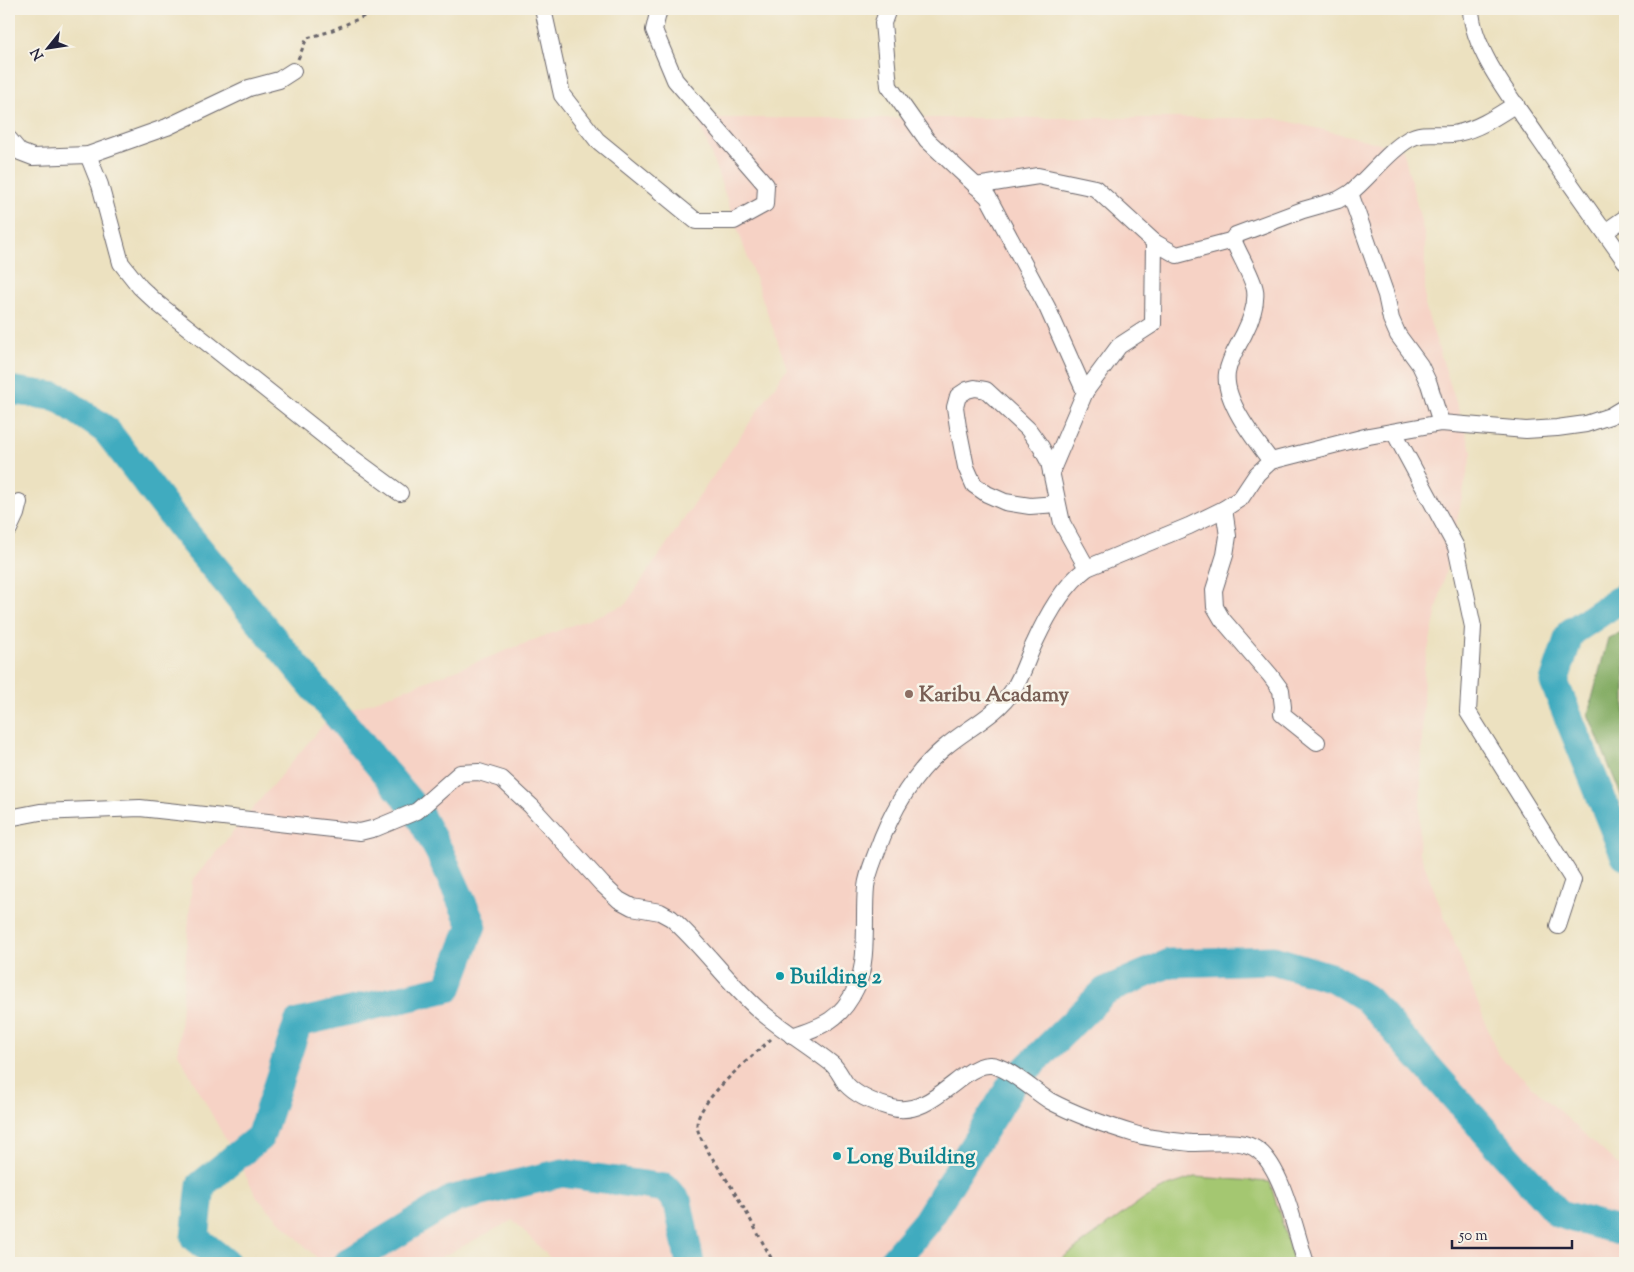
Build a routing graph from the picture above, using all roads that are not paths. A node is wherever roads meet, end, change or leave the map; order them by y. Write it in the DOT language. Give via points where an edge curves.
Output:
graph roads {
  1 [pos="543,9"];
  2 [pos="659,9"];
  3 [pos="888,9"];
  4 [pos="1471,9"];
  5 [pos="293,71"];
  6 [pos="1516,104"];
  7 [pos="9,139"];
  8 [pos="88,155"];
  9 [pos="976,186"];
  10 [pos="1350,193"];
  11 [pos="1625,218"];
  12 [pos="1604,232"];
  13 [pos="1234,240"];
  14 [pos="1154,242"];
  15 [pos="1625,261"];
  16 [pos="1085,392"];
  17 [pos="1625,407"];
  18 [pos="1441,423"];
  19 [pos="1394,432"];
  20 [pos="1271,461"];
  21 [pos="1051,472"];
  22 [pos="400,492"];
  23 [pos="19,502"];
  24 [pos="1057,504"];
  25 [pos="1224,509"];
  26 [pos="9,529"];
  27 [pos="1086,568"];
  28 [pos="1317,742"];
  29 [pos="9,818"];
  30 [pos="1558,926"];
  31 [pos="787,1032"];
  32 [pos="1306,1263"];
  1 -- 2 [label="street" via="562,95 597,140 696,221 734,221 765,204 766,184 675,80 654,30"];
  3 -- 9 [label="street" via="883,23 889,86 927,140"];
  4 -- 6 [label="street" via="1476,34 1491,67"];
  5 -- 8 [label="street" via="279,80 249,88 167,127"];
  6 -- 10 [label="street" via="1466,131 1420,134 1409,139"];
  6 -- 12 [label="street"];
  7 -- 8 [label="street" via="20,152 33,157"];
  8 -- 22 [label="street" via="100,185 121,262 140,287 347,454"];
  9 -- 14 [label="street" via="1038,176 1095,188"];
  9 -- 16 [label="street" via="988,197 1047,307"];
  10 -- 13 [label="street" via="1236,235"];
  10 -- 18 [label="street" via="1391,319 1398,336 1420,364"];
  11 -- 12 [label="street"];
  12 -- 15 [label="street"];
  13 -- 14 [label="street" via="1177,255"];
  13 -- 20 [label="street" via="1254,289 1255,302 1227,373 1227,388 1248,432"];
  14 -- 16 [label="street" via="1153,324 1119,346"];
  16 -- 21 [label="street"];
  17 -- 18 [label="street" via="1594,421 1557,428 1526,430"];
  18 -- 19 [label="street"];
  19 -- 20 [label="street"];
  19 -- 30 [label="street" via="1456,547 1473,627 1468,712 1573,880"];
  20 -- 25 [label="street" via="1240,498"];
  21 -- 24 [label="street"];
  21 -- 24 [label="street" via="1042,447 1028,429 986,390 975,388 958,396 955,407 958,427 966,467 974,484 1005,502 1030,506"];
  23 -- 26 [label="street"];
  24 -- 27 [label="street" via="1062,523"];
  25 -- 27 [label="street"];
  25 -- 28 [label="street" via="1228,536 1214,590 1215,607 1281,690 1282,714"];
  27 -- 31 [label="street" via="1076,576 1053,608 1012,691 984,720 944,748 921,771 890,818 866,886 862,971 845,1007 818,1028"];
  29 -- 31 [label="street" via="40,812 140,808 360,832 418,811 460,773 479,772 502,779 619,900 671,918 758,1010"];
  31 -- 32 [label="street" via="833,1065 851,1088 889,1108 902,1110 923,1105 980,1066 990,1065 1002,1068 1050,1100 1085,1118 1141,1136 1191,1143 1238,1143 1257,1149 1280,1181"];
}
